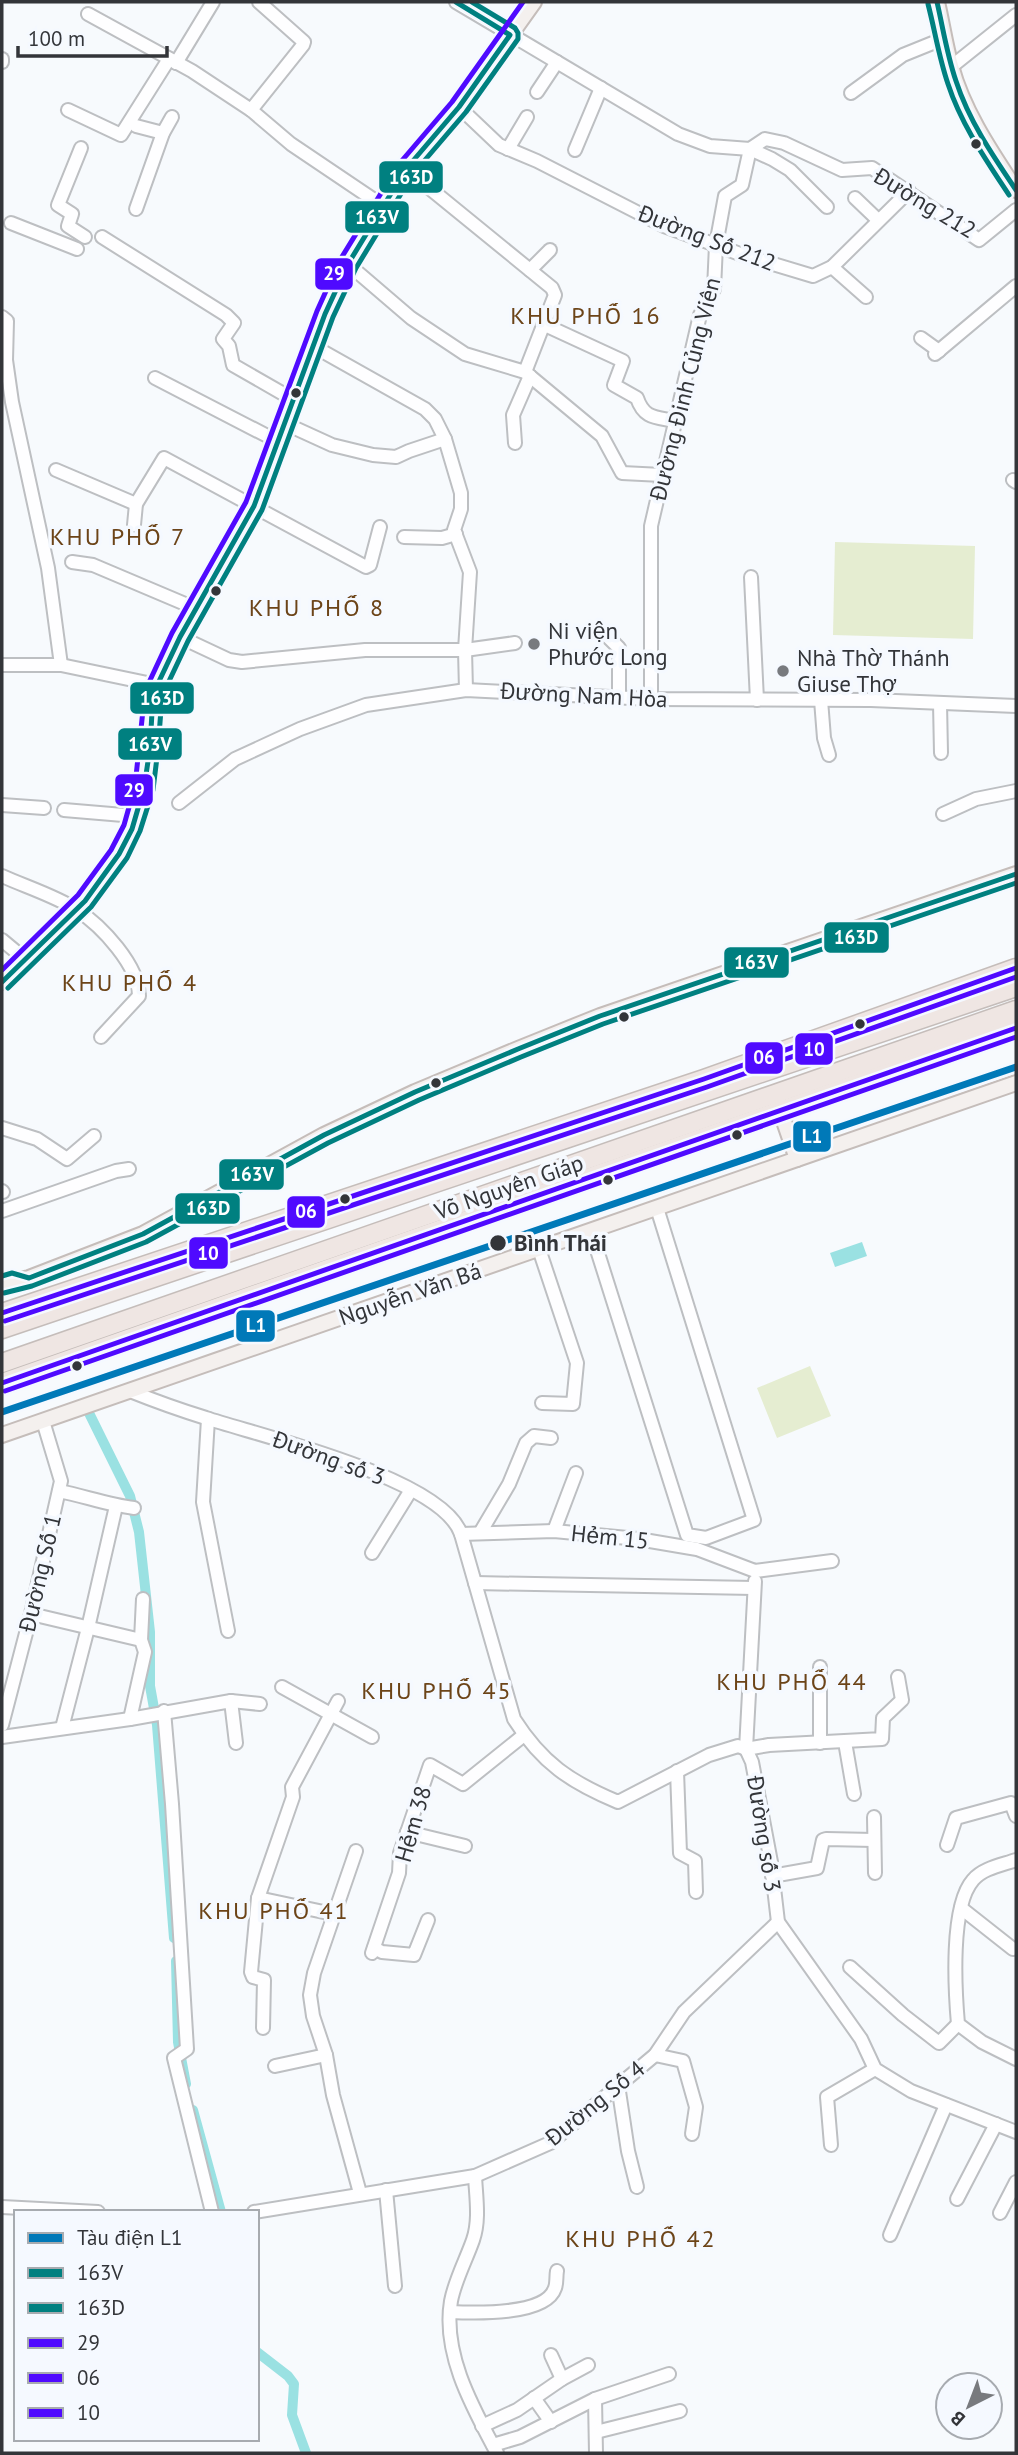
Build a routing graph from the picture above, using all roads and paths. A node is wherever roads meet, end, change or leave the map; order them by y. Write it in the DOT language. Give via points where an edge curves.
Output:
graph roads {
  1 [pos="213,2"];
  2 [pos="259,2"];
  3 [pos="456,2"];
  4 [pos="534,2"];
  5 [pos="937,2"];
  6 [pos="88,13"];
  7 [pos="1016,15"];
  8 [pos="510,35"];
  9 [pos="945,38"];
  10 [pos="173,61"];
  11 [pos="557,62"];
  12 [pos="951,66"];
  13 [pos="601,89"];
  14 [pos="537,92"];
  15 [pos="851,93"];
  16 [pos="458,107"];
  17 [pos="68,110"];
  18 [pos="251,110"];
  19 [pos="172,117"];
  20 [pos="527,117"];
  21 [pos="136,126"];
  22 [pos="163,133"];
  23 [pos="81,148"];
  24 [pos="508,149"];
  25 [pos="750,149"];
  26 [pos="575,150"];
  27 [pos="407,169"];
  28 [pos="1016,190"];
  29 [pos="908,191"];
  30 [pos="855,198"];
  31 [pos="383,206"];
  32 [pos="827,207"];
  33 [pos="136,209"];
  34 [pos="1016,210"];
  35 [pos="877,220"];
  36 [pos="11,223"];
  37 [pos="85,237"];
  38 [pos="102,237"];
  39 [pos="716,245"];
  40 [pos="77,249"];
  41 [pos="550,250"];
  42 [pos="348,264"];
  43 [pos="832,267"];
  44 [pos="530,270"];
  45 [pos="1016,286"];
  46 [pos="866,297"];
  47 [pos="2,317"];
  48 [pos="545,324"];
  49 [pos="921,338"];
  50 [pos="313,346"];
  51 [pos="528,374"];
  52 [pos="155,377"];
  53 [pos="294,400"];
  54 [pos="676,421"];
  55 [pos="286,424"];
  56 [pos="445,439"];
  57 [pos="279,442"];
  58 [pos="515,443"];
  59 [pos="55,470"];
  60 [pos="662,475"];
  61 [pos="136,504"];
  62 [pos="254,506"];
  63 [pos="134,524"];
  64 [pos="380,527"];
  65 [pos="456,534"];
  66 [pos="404,537"];
  67 [pos="72,562"];
  68 [pos="751,577"];
  69 [pos="197,609"];
  70 [pos="605,634"];
  71 [pos="180,637"];
  72 [pos="515,643"];
  73 [pos="465,650"];
  74 [pos="2,665"];
  75 [pos="61,665"];
  76 [pos="157,685"];
  77 [pos="466,690"];
  78 [pos="619,698"];
  79 [pos="651,699"];
  80 [pos="757,700"];
  81 [pos="821,700"];
  82 [pos="940,703"];
  83 [pos="1016,705"];
  84 [pos="941,753"];
  85 [pos="830,755"];
  86 [pos="1016,791"];
  87 [pos="179,803"];
  88 [pos="2,805"];
  89 [pos="44,808"];
  90 [pos="64,810"];
  91 [pos="943,814"];
  92 [pos="135,816"];
  93 [pos="1016,874"];
  94 [pos="2,876"];
  95 [pos="77,909"];
  96 [pos="2,940"];
  97 [pos="26,960"];
  98 [pos="1016,968"];
  99 [pos="2,982"];
  100 [pos="1016,987"];
  101 [pos="1016,1010"];
  102 [pos="1016,1028"];
  103 [pos="101,1037"];
  104 [pos="1016,1083"];
  105 [pos="777,1102"];
  106 [pos="2,1128"];
  107 [pos="93,1136"];
  108 [pos="797,1159"];
  109 [pos="129,1169"];
  110 [pos="657,1208"];
  111 [pos="2,1211"];
  112 [pos="591,1231"];
  113 [pos="540,1249"];
  114 [pos="2,1276"];
  115 [pos="29,1278"];
  116 [pos="2,1285"];
  117 [pos="3,1317"];
  118 [pos="2,1363"];
  119 [pos="2,1383"];
  120 [pos="130,1391"];
  121 [pos="542,1403"];
  122 [pos="208,1419"];
  123 [pos="43,1421"];
  124 [pos="2,1435"];
  125 [pos="551,1438"];
  126 [pos="576,1474"];
  127 [pos="411,1490"];
  128 [pos="59,1491"];
  129 [pos="116,1506"];
  130 [pos="134,1508"];
  131 [pos="554,1531"];
  132 [pos="480,1533"];
  133 [pos="461,1534"];
  134 [pos="372,1553"];
  135 [pos="832,1561"];
  136 [pos="755,1571"];
  137 [pos="475,1583"];
  138 [pos="754,1588"];
  139 [pos="143,1600"];
  140 [pos="32,1614"];
  141 [pos="88,1628"];
  142 [pos="228,1631"];
  143 [pos="141,1640"];
  144 [pos="820,1667"];
  145 [pos="898,1677"];
  146 [pos="282,1687"];
  147 [pos="231,1701"];
  148 [pos="338,1701"];
  149 [pos="260,1704"];
  150 [pos="164,1712"];
  151 [pos="331,1713"];
  152 [pos="130,1719"];
  153 [pos="2,1726"];
  154 [pos="62,1728"];
  155 [pos="524,1735"];
  156 [pos="2,1737"];
  157 [pos="372,1737"];
  158 [pos="845,1742"];
  159 [pos="820,1743"];
  160 [pos="236,1744"];
  161 [pos="746,1749"];
  162 [pos="677,1771"];
  163 [pos="854,1794"];
  164 [pos="874,1816"];
  165 [pos="1016,1816"];
  166 [pos="407,1832"];
  167 [pos="874,1840"];
  168 [pos="947,1845"];
  169 [pos="466,1846"];
  170 [pos="356,1851"];
  171 [pos="1016,1860"];
  172 [pos="874,1873"];
  173 [pos="772,1876"];
  174 [pos="696,1892"];
  175 [pos="258,1898"];
  176 [pos="961,1908"];
  177 [pos="333,1914"];
  178 [pos="428,1920"];
  179 [pos="778,1922"];
  180 [pos="1013,1949"];
  181 [pos="850,1967"];
  182 [pos="958,2024"];
  183 [pos="263,2028"];
  184 [pos="326,2055"];
  185 [pos="655,2055"];
  186 [pos="1016,2059"];
  187 [pos="275,2066"];
  188 [pos="875,2068"];
  189 [pos="618,2085"];
  190 [pos="946,2105"];
  191 [pos="996,2124"];
  192 [pos="1016,2132"];
  193 [pos="692,2134"];
  194 [pos="831,2145"];
  195 [pos="475,2176"];
  196 [pos="1016,2182"];
  197 [pos="637,2187"];
  198 [pos="386,2190"];
  199 [pos="360,2193"];
  200 [pos="957,2199"];
  201 [pos="2,2207"];
  202 [pos="59,2210"];
  203 [pos="212,2210"];
  204 [pos="259,2211"];
  205 [pos="1000,2213"];
  206 [pos="890,2235"];
  207 [pos="557,2271"];
  208 [pos="395,2287"];
  209 [pos="450,2312"];
  210 [pos="551,2355"];
  211 [pos="588,2365"];
  212 [pos="669,2374"];
  213 [pos="562,2379"];
  214 [pos="534,2398"];
  215 [pos="595,2399"];
  216 [pos="680,2411"];
  217 [pos="551,2422"];
  218 [pos="482,2426"];
  219 [pos="596,2431"];
  220 [pos="495,2449"];
  221 [pos="596,2453"];
  1 -- 10 [label="street"];
  2 -- 18 [label="street" via="303,45"];
  3 -- 8 [label="street"];
  4 -- 8 [label="main road"];
  5 -- 9 [label="main road"];
  6 -- 10 [label="street"];
  7 -- 12 [label="street"];
  8 -- 11 [label="street"];
  8 -- 16 [label="main road"];
  9 -- 12 [label="main road"];
  9 -- 15 [label="street" via="903,55"];
  10 -- 17 [label="street" via="121,135"];
  10 -- 18 [label="street"];
  11 -- 13 [label="street"];
  11 -- 14 [label="street"];
  12 -- 28 [label="main road" via="988,148"];
  13 -- 25 [label="street" via="678,134 710,146"];
  13 -- 26 [label="street"];
  16 -- 24 [label="street, Đường Số 212"];
  16 -- 27 [label="main road"];
  18 -- 31 [label="street"];
  19 -- 22 [label="street"];
  20 -- 24 [label="street"];
  21 -- 22 [label="street"];
  22 -- 33 [label="street"];
  23 -- 37 [label="street" via="58,205 72,214 68,226"];
  24 -- 39 [label="street, Đường Số 212" via="664,226"];
  25 -- 29 [label="street, Đường 212" via="765,139 784,143 842,170 872,168"];
  25 -- 32 [label="street" via="790,170"];
  25 -- 39 [label="street, Đường Đinh Củng Viên" via="742,185 725,196"];
  27 -- 31 [label="main road"];
  27 -- 44 [label="street"];
  29 -- 34 [label="street, Đường 212" via="979,240"];
  29 -- 35 [label="street"];
  30 -- 35 [label="street"];
  31 -- 42 [label="main road"];
  35 -- 43 [label="street"];
  36 -- 40 [label="street"];
  38 -- 53 [label="street" via="226,315 234,323 222,339 229,346 233,365"];
  39 -- 43 [label="street, Đường Số 212" via="813,276"];
  39 -- 54 [label="street, Đường Đinh Củng Viên" via="714,289 701,315"];
  41 -- 44 [label="street"];
  42 -- 50 [label="main road"];
  42 -- 51 [label="street" via="411,318 465,354"];
  43 -- 46 [label="street"];
  44 -- 48 [label="street" via="555,295"];
  45 -- 49 [label="street" via="937,352"];
  47 -- 75 [label="street" via="7,321 12,402 48,568"];
  48 -- 51 [label="street"];
  48 -- 54 [label="street" via="623,361 614,386 637,398 646,414"];
  50 -- 53 [label="main road"];
  50 -- 56 [label="street" via="425,409"];
  51 -- 58 [label="street" via="513,415"];
  51 -- 60 [label="street" via="602,436 622,473"];
  52 -- 57 [label="street"];
  53 -- 55 [label="main road"];
  54 -- 60 [label="street, Đường Đinh Củng Viên"];
  55 -- 56 [label="street" via="332,445 373,455 397,457"];
  55 -- 57 [label="main road"];
  56 -- 65 [label="street" via="461,493"];
  57 -- 62 [label="main road"];
  59 -- 61 [label="street"];
  60 -- 79 [label="street, Đường Đinh Củng Viên" via="650,534"];
  61 -- 62 [label="street" via="164,458"];
  61 -- 63 [label="street"];
  62 -- 64 [label="street" via="366,567"];
  62 -- 69 [label="main road"];
  65 -- 66 [label="street"];
  65 -- 73 [label="street" via="470,572"];
  67 -- 69 [label="street" via="93,565"];
  68 -- 80 [label="street"];
  69 -- 71 [label="main road"];
  70 -- 78 [label="street" via="619,648"];
  71 -- 73 [label="street" via="242,662 365,650"];
  71 -- 76 [label="main road"];
  72 -- 73 [label="street"];
  73 -- 77 [label="street"];
  74 -- 75 [label="street"];
  75 -- 76 [label="street"];
  76 -- 92 [label="main road" via="148,763"];
  77 -- 78 [label="street, Đường Nam Hòa"];
  77 -- 87 [label="street, Đường Nam Hòa" via="366,705 300,729 234,759"];
  78 -- 79 [label="street, Đường Nam Hòa"];
  79 -- 80 [label="street, Đường Nam Hòa"];
  80 -- 81 [label="street, Đường Nam Hòa"];
  81 -- 82 [label="street, Đường Nam Hòa"];
  81 -- 85 [label="street"];
  82 -- 83 [label="street, Đường Nam Hòa"];
  82 -- 84 [label="street"];
  86 -- 91 [label="street" via="976,799"];
  88 -- 89 [label="street"];
  90 -- 92 [label="street"];
  92 -- 95 [label="main road" via="122,851"];
  93 -- 115 [label="main road" via="600,1016 518,1049 335,1130 143,1234"];
  94 -- 95 [label="street"];
  95 -- 97 [label="main road"];
  95 -- 103 [label="street" via="116,944 139,985 134,1004"];
  96 -- 97 [label="street"];
  97 -- 99 [label="main road"];
  98 -- 117 [label="highway, Võ Nguyên Giáp"];
  100 -- 117 [label="highway, Võ Nguyên Giáp"];
  101 -- 105 [label="highway, Võ Nguyên Giáp"];
  102 -- 105 [label="highway, Võ Nguyên Giáp"];
  104 -- 108 [label="main road, Nguyễn Văn Bá"];
  105 -- 108 [label="main road"];
  105 -- 118 [label="highway, Võ Nguyên Giáp"];
  105 -- 119 [label="highway, Võ Nguyên Giáp"];
  106 -- 107 [label="street" via="37,1139 67,1159"];
  108 -- 110 [label="main road, Nguyễn Văn Bá"];
  109 -- 111 [label="street"];
  110 -- 112 [label="main road, Nguyễn Văn Bá"];
  110 -- 112 [label="street" via="754,1520 705,1538 687,1535"];
  112 -- 113 [label="main road, Nguyễn Văn Bá"];
  113 -- 120 [label="main road, Nguyễn Văn Bá"];
  113 -- 121 [label="street" via="577,1363 573,1404"];
  114 -- 115 [label="main road" via="12,1273"];
  115 -- 116 [label="main road"];
  120 -- 122 [label="street, Đường số 3"];
  120 -- 123 [label="main road, Nguyễn Văn Bá"];
  122 -- 127 [label="street, Đường số 3" via="292,1443"];
  122 -- 142 [label="street" via="203,1502"];
  123 -- 124 [label="main road, Nguyễn Văn Bá"];
  123 -- 128 [label="street, Đường Số 1" via="61,1481"];
  125 -- 132 [label="street" via="534,1436 526,1443 509,1484"];
  126 -- 131 [label="street"];
  127 -- 133 [label="street, Đường số 3" via="444,1510"];
  127 -- 134 [label="street"];
  128 -- 129 [label="street"];
  128 -- 140 [label="street, Đường Số 1"];
  129 -- 130 [label="street"];
  129 -- 141 [label="street"];
  131 -- 132 [label="street, Hẻm 15"];
  131 -- 136 [label="street, Hẻm 15" via="697,1549"];
  132 -- 133 [label="street, Hẻm 15"];
  133 -- 137 [label="street, Đường số 3"];
  135 -- 136 [label="street"];
  136 -- 138 [label="street"];
  137 -- 138 [label="street"];
  137 -- 155 [label="street, Đường số 3" via="514,1719"];
  138 -- 161 [label="street"];
  139 -- 143 [label="street"];
  140 -- 141 [label="street"];
  140 -- 153 [label="street, Đường Số 1"];
  141 -- 143 [label="street"];
  141 -- 154 [label="street"];
  143 -- 152 [label="street" via="145,1652"];
  144 -- 159 [label="street"];
  145 -- 158 [label="street" via="902,1700 883,1718 882,1740"];
  146 -- 151 [label="street"];
  147 -- 149 [label="street"];
  147 -- 150 [label="street"];
  147 -- 160 [label="street"];
  148 -- 151 [label="street"];
  150 -- 152 [label="street"];
  150 -- 203 [label="street" via="187,2049 174,2058"];
  151 -- 157 [label="street"];
  151 -- 175 [label="street" via="292,1787 293,1797"];
  152 -- 154 [label="street"];
  154 -- 156 [label="street"];
  155 -- 162 [label="street, Đường số 3" via="581,1786 618,1802"];
  155 -- 166 [label="street, Hẻm 38" via="463,1784 430,1765"];
  158 -- 159 [label="street"];
  158 -- 163 [label="street"];
  159 -- 161 [label="street"];
  161 -- 162 [label="street, Đường số 3" via="738,1746 709,1755"];
  161 -- 173 [label="street, Đường số 3"];
  162 -- 174 [label="street" via="680,1853 695,1861"];
  164 -- 167 [label="street"];
  165 -- 168 [label="street" via="1011,1802 956,1818"];
  166 -- 169 [label="street"];
  166 -- 178 [label="street, Hẻm 38" via="399,1873 373,1950 415,1955"];
  167 -- 172 [label="street"];
  167 -- 173 [label="street" via="823,1840 817,1868"];
  170 -- 177 [label="street"];
  171 -- 176 [label="street" via="982,1872 971,1882"];
  173 -- 179 [label="street, Đường số 3"];
  175 -- 177 [label="street"];
  175 -- 183 [label="street" via="251,1972 264,1980"];
  176 -- 180 [label="street"];
  176 -- 182 [label="street" via="956,1959"];
  177 -- 184 [label="street" via="310,1995"];
  179 -- 185 [label="street, Đường Số 4" via="684,2012"];
  179 -- 188 [label="street, Đường số 3" via="861,2039"];
  181 -- 182 [label="street" via="939,2043"];
  182 -- 186 [label="street"];
  184 -- 187 [label="street"];
  184 -- 199 [label="street"];
  185 -- 189 [label="street, Đường Số 4"];
  185 -- 193 [label="street" via="683,2061 696,2107"];
  188 -- 190 [label="street" via="911,2091"];
  188 -- 194 [label="street" via="827,2097"];
  189 -- 195 [label="street, Đường Số 4" via="550,2143"];
  189 -- 197 [label="street"];
  190 -- 191 [label="street"];
  190 -- 206 [label="street"];
  191 -- 192 [label="street"];
  191 -- 200 [label="street"];
  195 -- 198 [label="street, Đường Số 4"];
  195 -- 209 [label="street" via="474,2238"];
  196 -- 205 [label="street"];
  198 -- 199 [label="street, Đường Số 4"];
  198 -- 208 [label="street"];
  199 -- 204 [label="street"];
  201 -- 202 [label="street"];
  207 -- 209 [label="street" via="552,2293 532,2307"];
  209 -- 218 [label="street" via="455,2354"];
  210 -- 213 [label="street"];
  211 -- 213 [label="street"];
  212 -- 215 [label="street"];
  213 -- 214 [label="street"];
  214 -- 217 [label="street"];
  214 -- 218 [label="street"];
  215 -- 217 [label="street"];
  215 -- 219 [label="street"];
  216 -- 219 [label="street"];
  217 -- 220 [label="street"];
  218 -- 220 [label="street"];
  219 -- 221 [label="street"];
}
